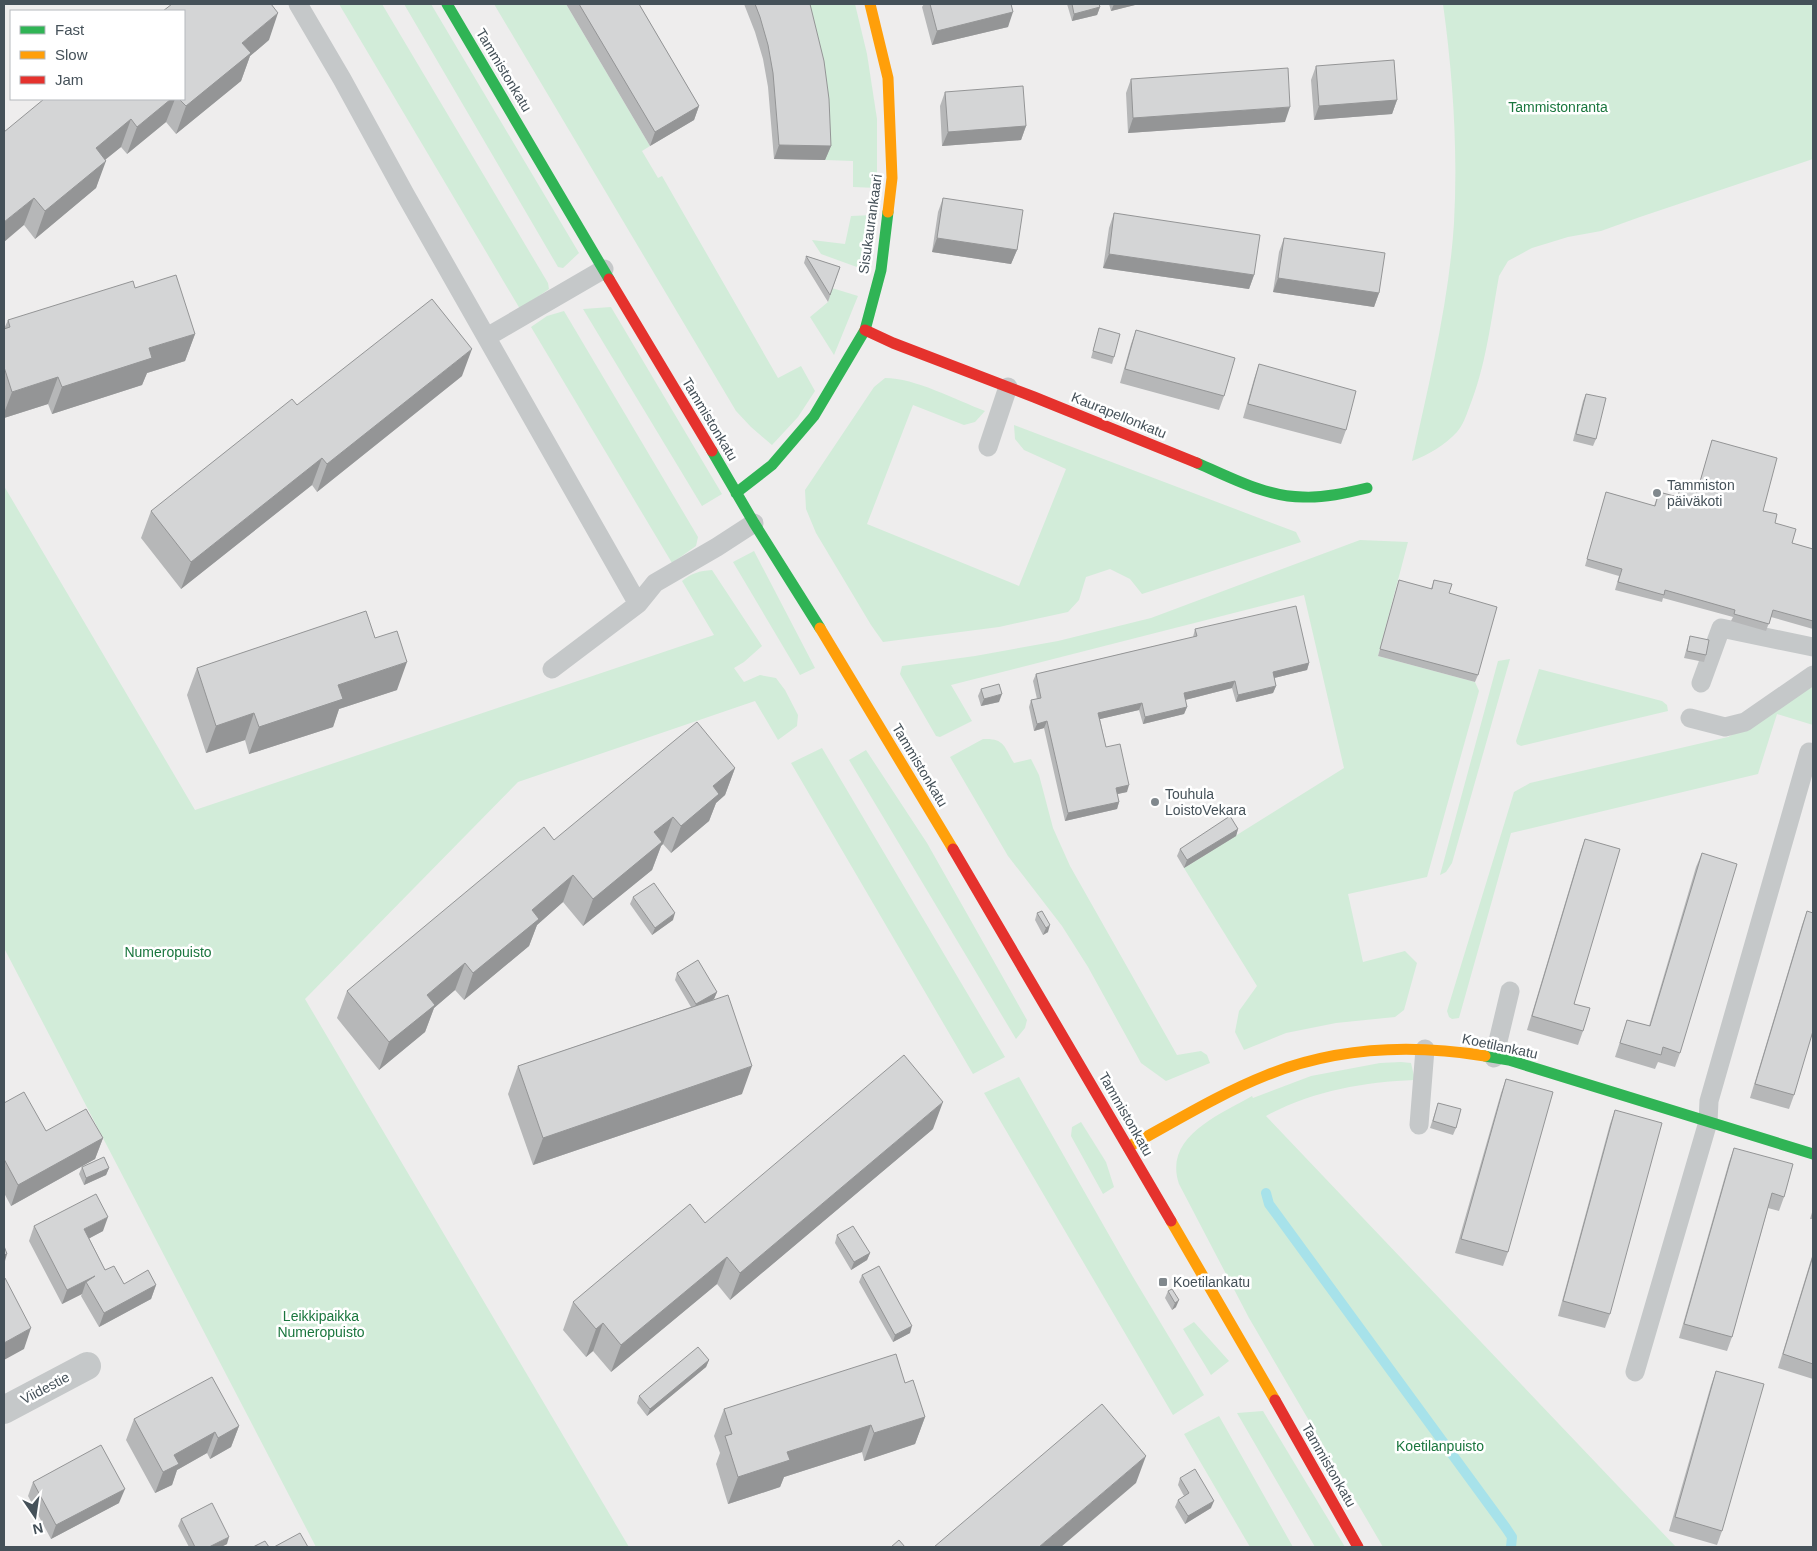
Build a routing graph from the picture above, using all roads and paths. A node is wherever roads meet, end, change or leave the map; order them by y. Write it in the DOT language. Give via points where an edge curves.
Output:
graph roads {
  1 [pos="298,4"];
  2 [pos="448,4"];
  3 [pos="870,4"];
  4 [pos="604,269"];
  5 [pos="865,330"];
  6 [pos="486,337"];
  7 [pos="1008,387"];
  8 [pos="988,448"];
  9 [pos="1367,488"];
  10 [pos="736,493"];
  11 [pos="754,523"];
  12 [pos="638,604"];
  13 [pos="1813,647"];
  14 [pos="552,669"];
  15 [pos="1813,675"];
  16 [pos="1701,684"];
  17 [pos="1690,718"];
  18 [pos="1809,752"];
  19 [pos="1510,991"];
  20 [pos="1425,1049"];
  21 [pos="1494,1058"];
  22 [pos="1708,1122"];
  23 [pos="1419,1125"];
  24 [pos="1128,1147"];
  25 [pos="1813,1154"];
  26 [pos="87,1366"];
  27 [pos="1635,1372"];
  28 [pos="4,1410"];
  29 [pos="1358,1547"];
  1 -- 6 [label="lane"];
  2 -- 4 [label="street, Tammistonkatu"];
  3 -- 5 [label="street, Sisukaurankaari" via="888,78 892,178 881,270"];
  4 -- 6 [label="lane"];
  4 -- 10 [label="street, Tammistonkatu"];
  5 -- 7 [label="street, Kaurapellonkatu"];
  5 -- 10 [label="street, Sisukaurankaari" via="814,416 772,465"];
  6 -- 12 [label="lane"];
  7 -- 8 [label="lane"];
  7 -- 9 [label="street, Kaurapellonkatu" via="1281,495 1311,497"];
  10 -- 11 [label="street, Tammistonkatu"];
  11 -- 12 [label="lane" via="655,583"];
  11 -- 24 [label="street, Tammistonkatu" via="862,698"];
  12 -- 14 [label="lane"];
  13 -- 16 [label="lane" via="1721,628"];
  15 -- 17 [label="lane" via="1745,722 1725,726"];
  18 -- 22 [label="lane" via="1709,1101"];
  19 -- 21 [label="lane"];
  20 -- 21 [label="street, Koetilankatu"];
  20 -- 23 [label="lane"];
  20 -- 24 [label="street, Koetilankatu" via="1372,1051 1319,1059 1269,1074"];
  21 -- 22 [label="street, Koetilankatu"];
  22 -- 25 [label="street, Koetilankatu"];
  22 -- 27 [label="lane"];
  24 -- 29 [label="street, Tammistonkatu"];
  26 -- 28 [label="street, Viidestie"];
}
